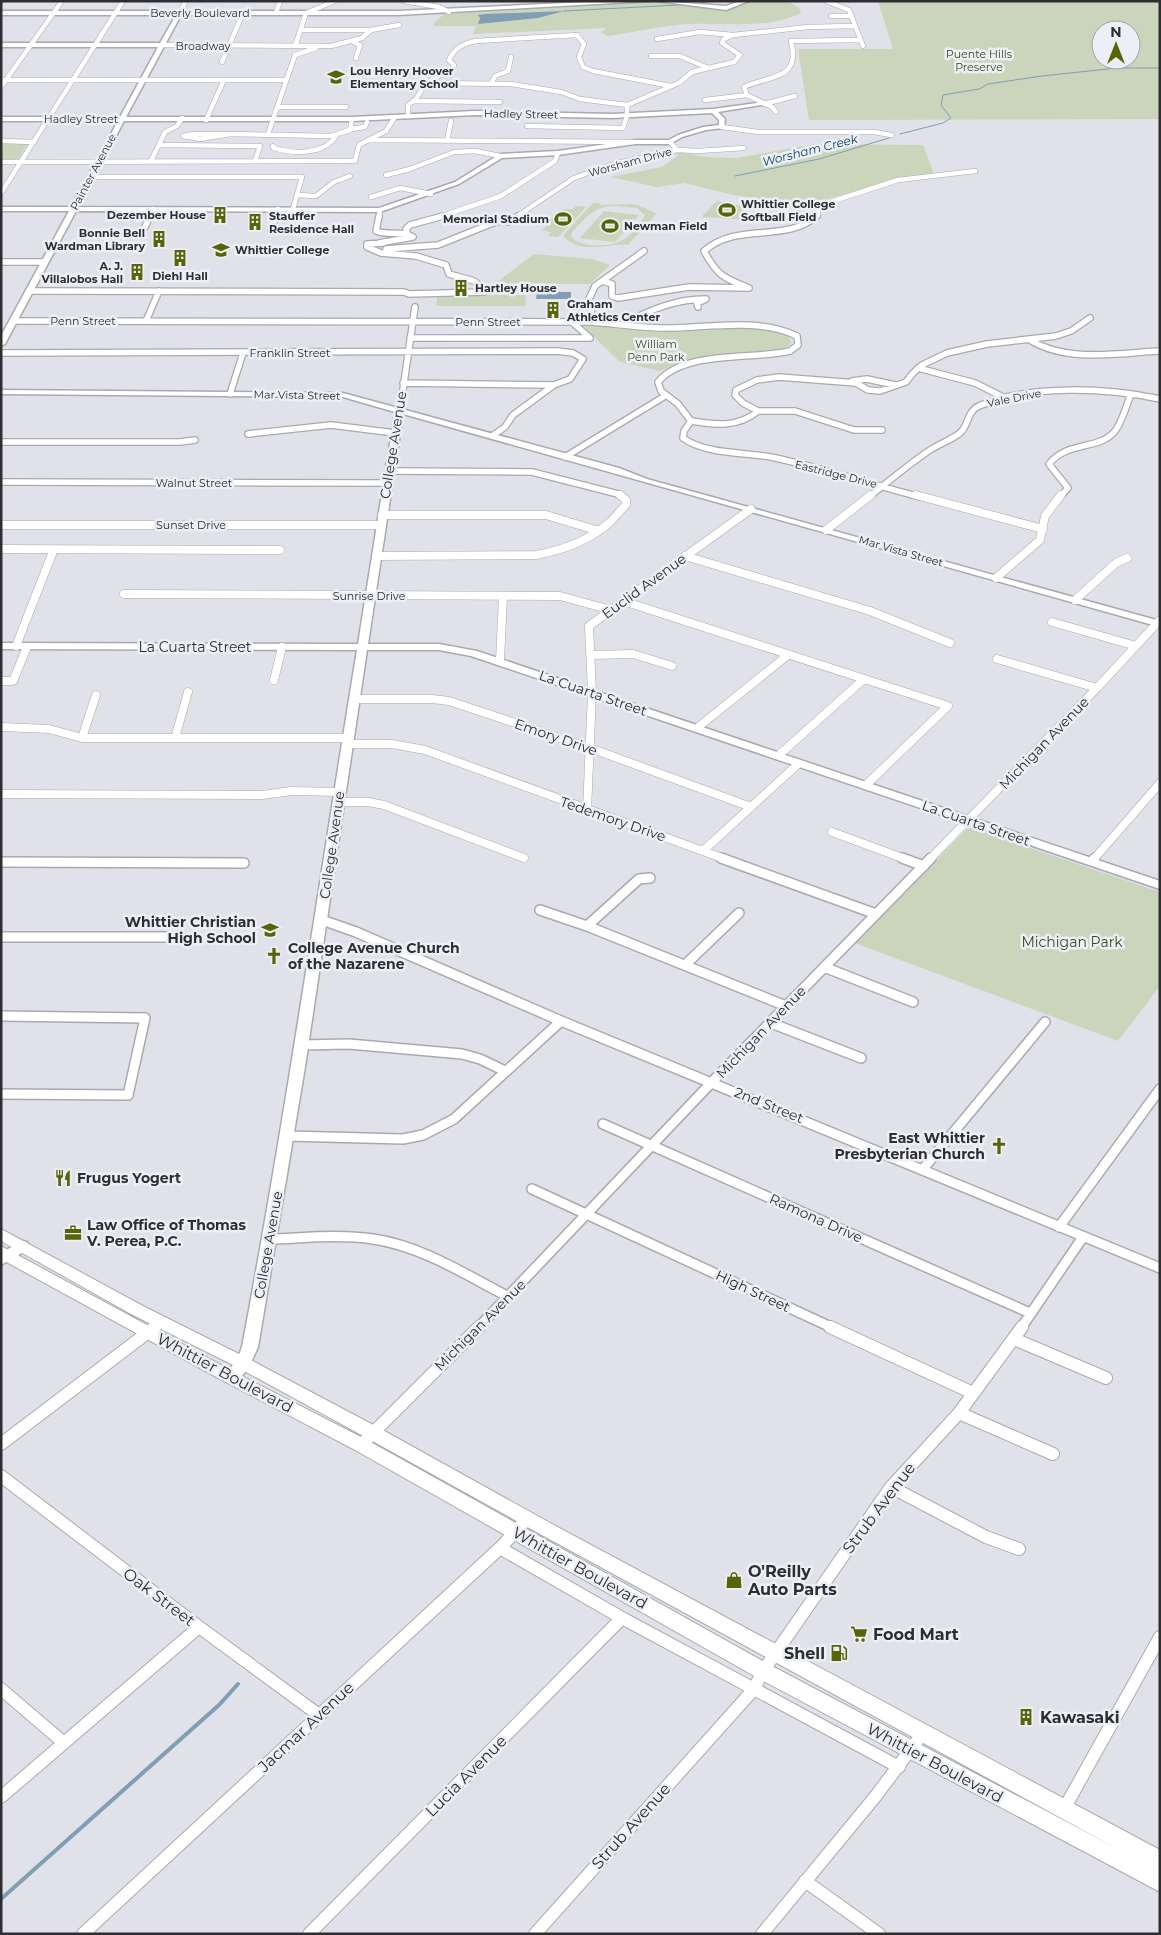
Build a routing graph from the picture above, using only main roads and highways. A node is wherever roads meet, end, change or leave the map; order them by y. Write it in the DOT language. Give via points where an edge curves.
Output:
graph roads {
  1 [pos="1,1234"];
  2 [pos="3,1256"];
  3 [pos="154,1328"];
  4 [pos="367,1439"];
  5 [pos="521,1525"];
  6 [pos="923,1733"];
  7 [pos="1059,1818"];
  8 [pos="1160,1861"];
  9 [pos="1160,1882"];
  1 -- 3 [label="main road, Whittier Boulevard"];
  2 -- 3 [label="main road, Whittier Boulevard"];
  3 -- 4 [label="main road, Whittier Boulevard" via="231,1377"];
  3 -- 4 [label="main road, Whittier Boulevard" via="243,1363"];
  4 -- 5 [label="main road, Whittier Boulevard"];
  5 -- 6 [label="main road, Whittier Boulevard" via="776,1653"];
  5 -- 7 [label="main road, Whittier Boulevard" via="763,1671 911,1751"];
  6 -- 7 [label="main road, Whittier Boulevard"];
  7 -- 8 [label="main road, Whittier Boulevard"];
  7 -- 9 [label="main road, Whittier Boulevard"];
}
